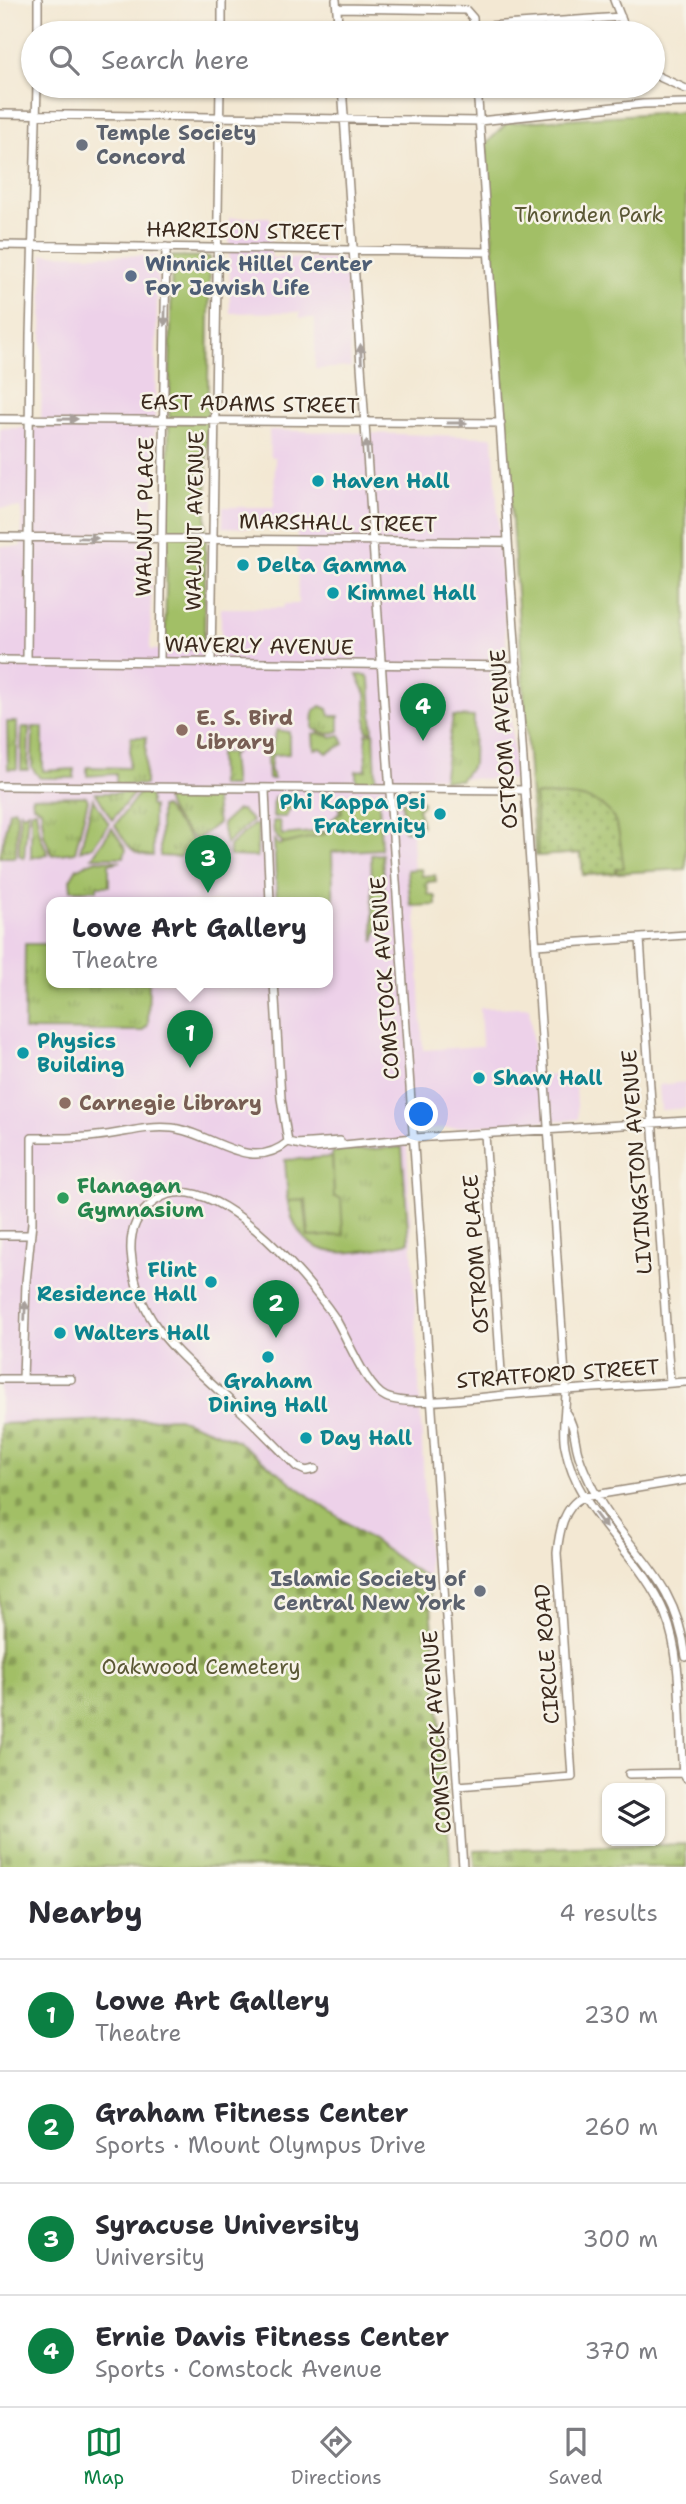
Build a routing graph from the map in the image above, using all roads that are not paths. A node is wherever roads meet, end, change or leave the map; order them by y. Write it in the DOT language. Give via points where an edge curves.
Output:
graph roads {
  1 [pos="38,0"];
  2 [pos="222,0"];
  3 [pos="614,0"];
  4 [pos="336,4"];
  5 [pos="621,17"];
  6 [pos="38,21"];
  7 [pos="222,21"];
  8 [pos="472,21"];
  9 [pos="576,21"];
  10 [pos="622,21"];
  11 [pos="665,79"];
  12 [pos="686,89"];
  13 [pos="37,98"];
  14 [pos="220,98"];
  15 [pos="343,98"];
  16 [pos="478,98"];
  17 [pos="686,103"];
  18 [pos="0,114"];
  19 [pos="36,115"];
  20 [pos="220,116"];
  21 [pos="345,118"];
  22 [pos="479,121"];
  23 [pos="0,245"];
  24 [pos="33,245"];
  25 [pos="166,247"];
  26 [pos="218,247"];
  27 [pos="354,249"];
  28 [pos="489,252"];
  29 [pos="0,419"];
  30 [pos="30,419"];
  31 [pos="164,420"];
  32 [pos="214,420"];
  33 [pos="365,422"];
  34 [pos="500,423"];
  35 [pos="0,537"];
  36 [pos="29,537"];
  37 [pos="163,538"];
  38 [pos="214,539"];
  39 [pos="374,541"];
  40 [pos="508,542"];
  41 [pos="0,660"];
  42 [pos="27,660"];
  43 [pos="160,662"];
  44 [pos="211,662"];
  45 [pos="383,665"];
  46 [pos="517,666"];
  47 [pos="0,786"];
  48 [pos="265,790"];
  49 [pos="391,790"];
  50 [pos="525,790"];
  51 [pos="270,897"];
  52 [pos="686,935"];
  53 [pos="640,939"];
  54 [pos="536,945"];
  55 [pos="274,988"];
  56 [pos="686,1121"];
  57 [pos="653,1123"];
  58 [pos="549,1130"];
  59 [pos="485,1134"];
  60 [pos="414,1138"];
  61 [pos="292,1143"];
  62 [pos="0,1235"];
  63 [pos="30,1235"];
  64 [pos="500,1372"];
  65 [pos="0,1379"];
  66 [pos="23,1379"];
  67 [pos="71,1379"];
  68 [pos="686,1382"];
  69 [pos="670,1383"];
  70 [pos="566,1390"];
  71 [pos="432,1400"];
  72 [pos="566,1413"];
  73 [pos="315,1469"];
  74 [pos="686,1480"];
  75 [pos="595,1492"];
  76 [pos="583,1497"];
  77 [pos="686,1616"];
  78 [pos="679,1623"];
  79 [pos="670,1631"];
  80 [pos="686,1657"];
  81 [pos="629,1774"];
  82 [pos="684,1775"];
  83 [pos="458,1786"];
  84 [pos="463,1867"];
  1 -- 6 [label="street"];
  2 -- 7 [label="street"];
  3 -- 5 [label="street"];
  4 -- 8 [label="street" via="466,10"];
  5 -- 9 [label="street"];
  5 -- 10 [label="street"];
  11 -- 12 [label="street"];
  13 -- 19 [label="street"];
  14 -- 20 [label="street, WALNUT AVENUE"];
  15 -- 21 [label="street, COMSTOCK AVENUE"];
  16 -- 22 [label="street, OSTROM AVENUE"];
  17 -- 22 [label="street"];
  18 -- 19 [label="street"];
  19 -- 20 [label="street"];
  19 -- 24 [label="street"];
  20 -- 21 [label="street"];
  20 -- 26 [label="street, WALNUT AVENUE"];
  21 -- 22 [label="street"];
  21 -- 27 [label="street, COMSTOCK AVENUE"];
  22 -- 28 [label="street, OSTROM AVENUE"];
  23 -- 24 [label="street, HARRISON STREET"];
  24 -- 25 [label="street, HARRISON STREET"];
  24 -- 30 [label="street"];
  25 -- 26 [label="street, HARRISON STREET"];
  25 -- 31 [label="street, WALNUT PLACE, one-way"];
  26 -- 27 [label="street, HARRISON STREET"];
  26 -- 32 [label="street, WALNUT AVENUE"];
  27 -- 28 [label="street, HARRISON STREET"];
  33 -- 27 [label="street, COMSTOCK AVENUE, one-way"];
  28 -- 34 [label="street, OSTROM AVENUE"];
  29 -- 30 [label="street, EAST ADAMS STREET"];
  30 -- 31 [label="street, EAST ADAMS STREET, one-way"];
  30 -- 36 [label="street"];
  31 -- 32 [label="street, EAST ADAMS STREET"];
  31 -- 37 [label="street, WALNUT PLACE"];
  32 -- 33 [label="street, EAST ADAMS STREET"];
  32 -- 38 [label="street, WALNUT AVENUE"];
  33 -- 34 [label="street, EAST ADAMS STREET, one-way"];
  39 -- 33 [label="street, COMSTOCK AVENUE, one-way"];
  34 -- 40 [label="street, OSTROM AVENUE"];
  35 -- 36 [label="street, MARSHALL STREET"];
  36 -- 37 [label="street, MARSHALL STREET, one-way"];
  36 -- 42 [label="street"];
  37 -- 38 [label="street, MARSHALL STREET"];
  37 -- 43 [label="street, WALNUT PLACE"];
  38 -- 39 [label="street, MARSHALL STREET"];
  38 -- 44 [label="street, WALNUT AVENUE"];
  39 -- 40 [label="street, MARSHALL STREET"];
  39 -- 45 [label="street, COMSTOCK AVENUE"];
  40 -- 46 [label="street, OSTROM AVENUE"];
  41 -- 42 [label="street, WAVERLY AVENUE"];
  42 -- 43 [label="street, WAVERLY AVENUE"];
  43 -- 44 [label="street, WAVERLY AVENUE"];
  44 -- 45 [label="street, WAVERLY AVENUE"];
  45 -- 46 [label="street, WAVERLY AVENUE"];
  45 -- 49 [label="street, COMSTOCK AVENUE"];
  46 -- 50 [label="street, OSTROM AVENUE"];
  47 -- 48 [label="street"];
  48 -- 49 [label="street"];
  48 -- 51 [label="street"];
  49 -- 50 [label="street"];
  49 -- 60 [label="street, COMSTOCK AVENUE"];
  50 -- 54 [label="street, OSTROM AVENUE"];
  52 -- 53 [label="street"];
  53 -- 54 [label="street"];
  53 -- 57 [label="street, LIVINGSTON AVENUE"];
  54 -- 58 [label="street, OSTROM AVENUE"];
  55 -- 61 [label="street" via="281,1098"];
  56 -- 57 [label="street"];
  57 -- 58 [label="street"];
  57 -- 69 [label="street, LIVINGSTON AVENUE"];
  58 -- 59 [label="street"];
  58 -- 70 [label="street, OSTROM AVENUE"];
  59 -- 60 [label="street"];
  59 -- 64 [label="street, OSTROM PLACE"];
  60 -- 61 [label="street"];
  60 -- 71 [label="street, COMSTOCK AVENUE"];
  61 -- 63 [label="street" via="257,1156 172,1128 32,1138"];
  62 -- 63 [label="street"];
  66 -- 63 [label="street, one-way"];
  65 -- 66 [label="street"];
  66 -- 67 [label="street"];
  68 -- 69 [label="street, STRATFORD STREET"];
  69 -- 70 [label="street, STRATFORD STREET"];
  70 -- 71 [label="street, STRATFORD STREET"];
  70 -- 72 [label="street, OSTROM AVENUE"];
  71 -- 73 [label="street, STRATFORD STREET" via="390,1399 374,1389 318,1294 237,1215 198,1194 181,1192 158,1198 139,1216 131,1241 135,1281 152,1323 180,1356 297,1466"];
  71 -- 83 [label="street, COMSTOCK AVENUE"];
  72 -- 75 [label="street"];
  72 -- 76 [label="street, OSTROM AVENUE" via="562,1423 565,1450"];
  74 -- 75 [label="street"];
  75 -- 76 [label="street"];
  75 -- 78 [label="street" via="658,1576"];
  76 -- 79 [label="street, OSTROM AVENUE, one-way" via="644,1573"];
  76 -- 83 [label="street, CIRCLE ROAD" via="572,1504 557,1553 572,1777"];
  77 -- 78 [label="street"];
  78 -- 79 [label="street"];
  78 -- 80 [label="street"];
  79 -- 82 [label="street, OSTROM AVENUE"];
  81 -- 82 [label="street"];
  83 -- 84 [label="street, COMSTOCK AVENUE"];
}
